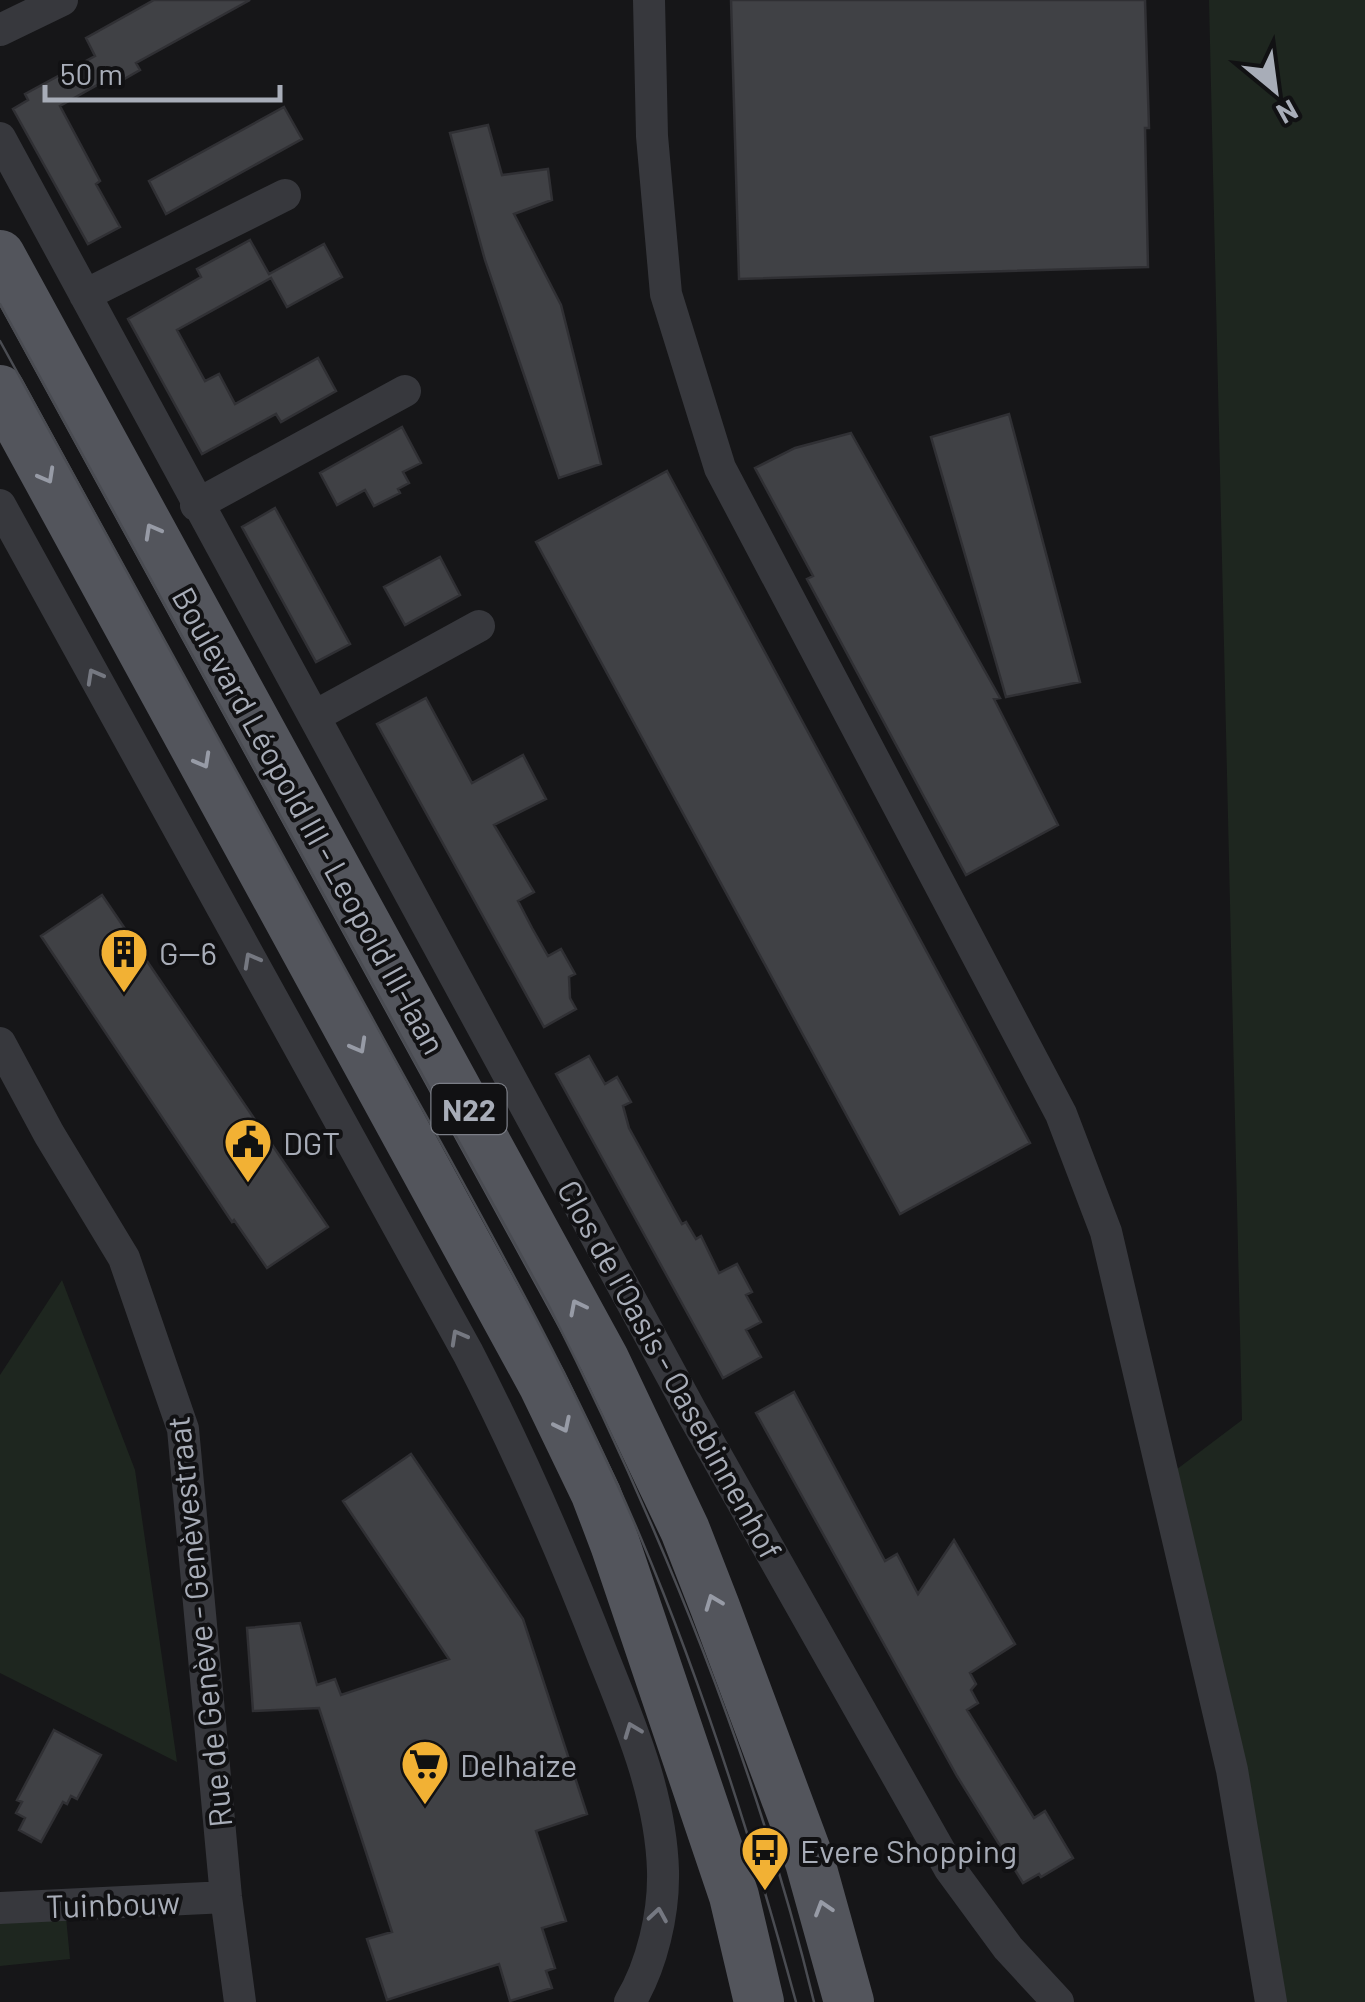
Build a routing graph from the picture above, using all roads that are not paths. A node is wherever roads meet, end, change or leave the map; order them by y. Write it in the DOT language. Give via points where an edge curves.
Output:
graph roads {
  1 [pos="62,0"];
  2 [pos="649,0"];
  3 [pos="0,30"];
  4 [pos="0,138"];
  5 [pos="285,196"];
  6 [pos="0,255"];
  7 [pos="85,295"];
  8 [pos="0,390"];
  9 [pos="405,391"];
  10 [pos="196,504"];
  11 [pos="0,506"];
  12 [pos="479,626"];
  13 [pos="315,716"];
  14 [pos="0,1043"];
  15 [pos="226,1897"];
  16 [pos="0,1908"];
  17 [pos="240,2002"];
  18 [pos="630,2002"];
  19 [pos="760,2002"];
  20 [pos="849,2002"];
  21 [pos="1058,2002"];
  22 [pos="1271,2002"];
  1 -- 3 [label="street"];
  2 -- 22 [label="street" via="666,294 720,468 1061,1114 1106,1232 1232,1770"];
  4 -- 7 [label="street, Clos de l'Oasis - Oasebinnenhof"];
  5 -- 7 [label="street"];
  20 -- 6 [label="main road, Boulevard Léopold III - Leopold III-laan / N22, one-way" via="810,1862 715,1606 604,1358"];
  7 -- 10 [label="street, Clos de l'Oasis - Oasebinnenhof"];
  8 -- 19 [label="main road, Boulevard Léopold III - Leopold III-laan / N22, one-way" via="589,1479 734,1896"];
  9 -- 10 [label="street"];
  10 -- 13 [label="street, Clos de l'Oasis - Oasebinnenhof"];
  18 -- 11 [label="street, one-way" via="650,1956 663,1871 642,1756 583,1605 468,1354"];
  12 -- 13 [label="street"];
  13 -- 21 [label="street, Clos de l'Oasis - Oasebinnenhof" via="682,1394 950,1868 1008,1948"];
  14 -- 15 [label="street, Rue de Genève - Genèvestraat" via="124,1258 183,1429"];
  15 -- 16 [label="street, Tuinbouw"];
  15 -- 17 [label="street, Rue de Genève - Genèvestraat"];
}
